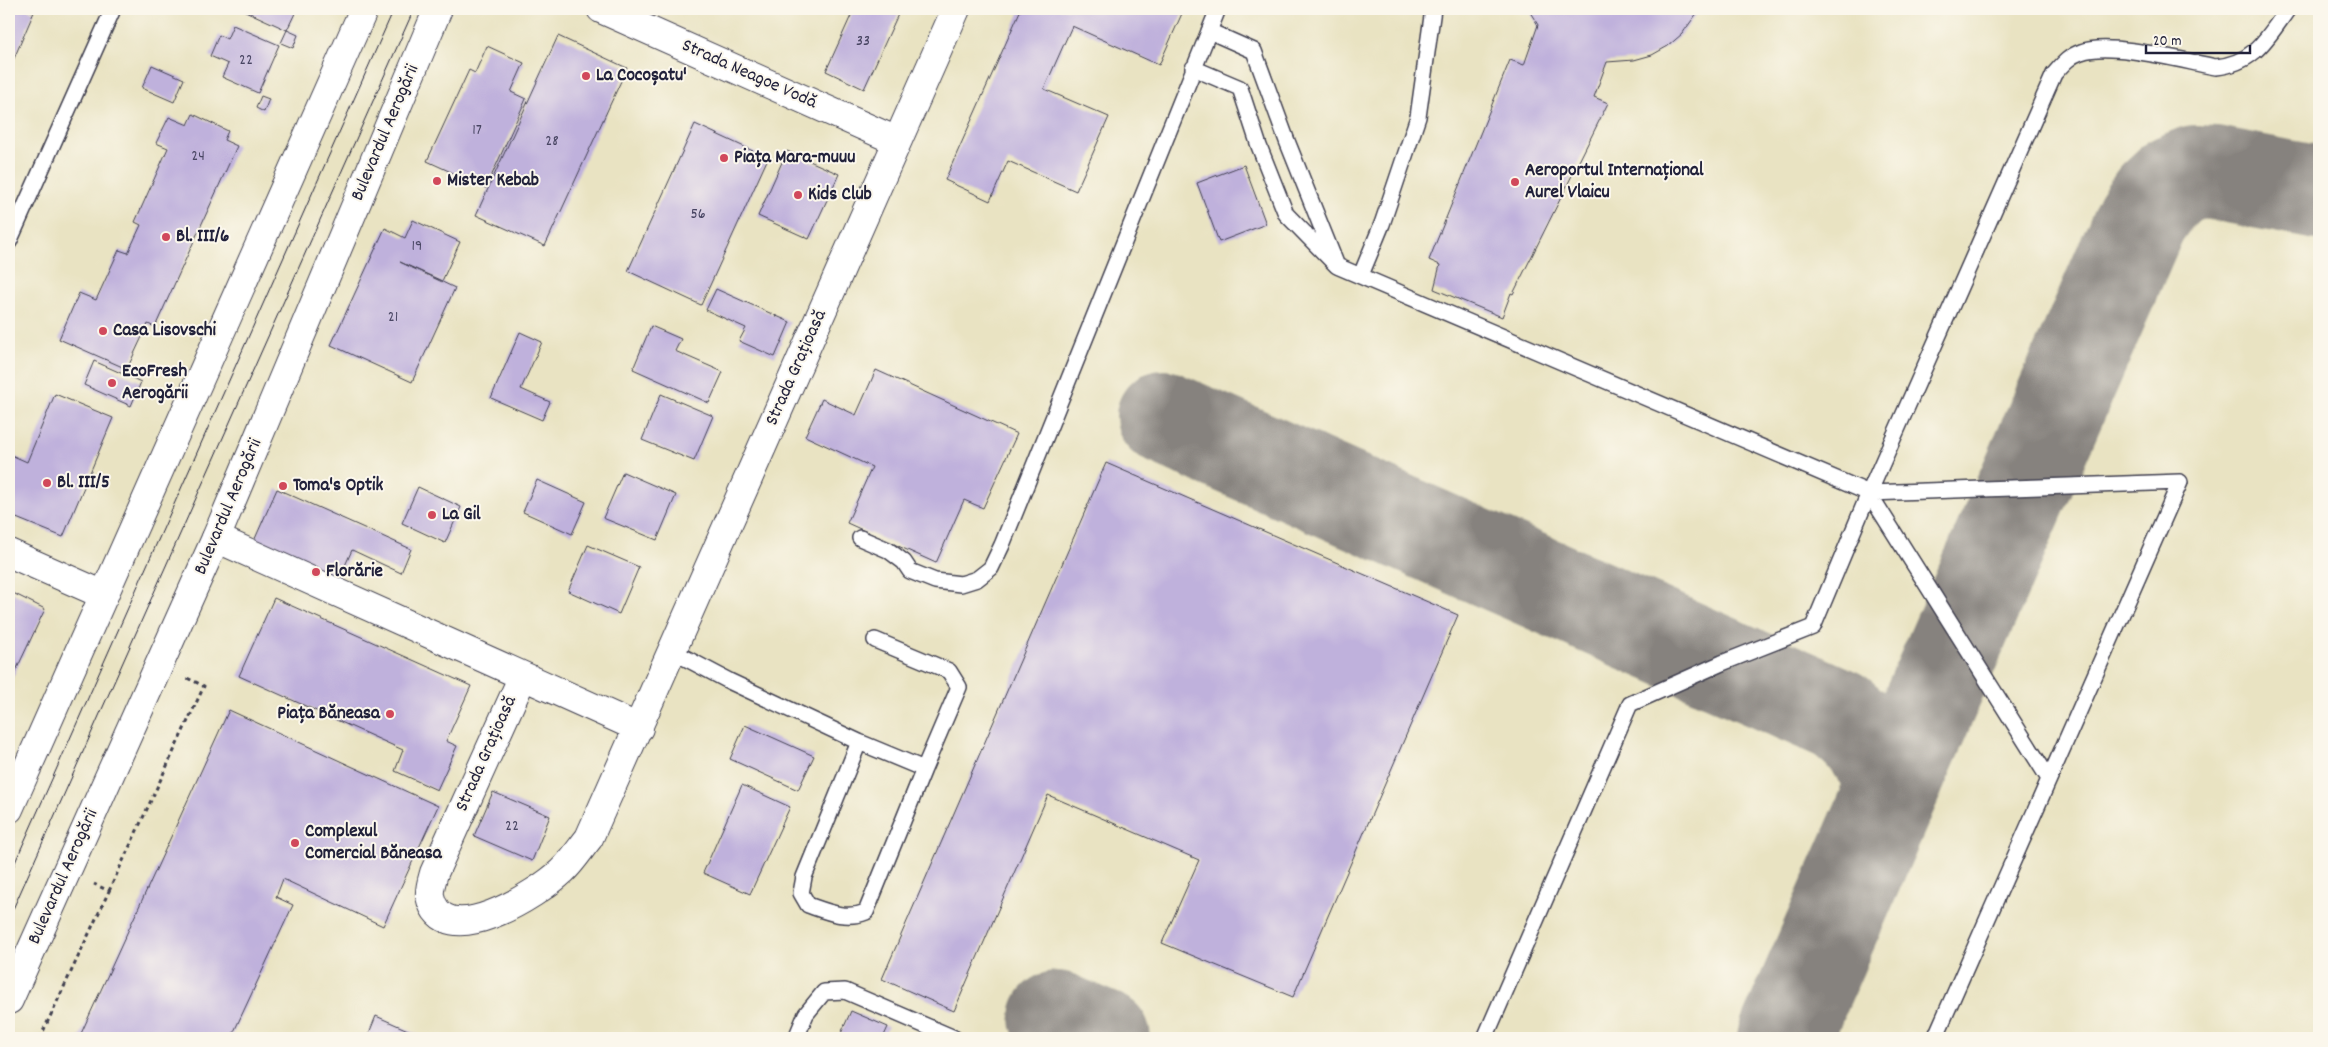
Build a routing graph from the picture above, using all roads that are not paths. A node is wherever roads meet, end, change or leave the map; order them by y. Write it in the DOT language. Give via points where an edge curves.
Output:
graph roads {
  1 [pos="113,9"];
  2 [pos="364,9"];
  3 [pos="438,9"];
  4 [pos="601,9"];
  5 [pos="956,9"];
  6 [pos="1218,9"];
  7 [pos="1433,9"];
  8 [pos="2288,9"];
  9 [pos="1209,31"];
  10 [pos="1193,68"];
  11 [pos="897,141"];
  12 [pos="9,242"];
  13 [pos="1337,266"];
  14 [pos="1360,275"];
  15 [pos="1869,493"];
  16 [pos="216,538"];
  17 [pos="860,538"];
  18 [pos="9,553"];
  19 [pos="104,595"];
  20 [pos="875,640"];
  21 [pos="672,651"];
  22 [pos="523,676"];
  23 [pos="639,728"];
  24 [pos="859,742"];
  25 [pos="924,769"];
  26 [pos="2049,779"];
  27 [pos="9,810"];
  28 [pos="9,1000"];
  29 [pos="796,1038"];
  30 [pos="954,1038"];
  31 [pos="1485,1038"];
  32 [pos="1935,1038"];
  1 -- 12 [label="lane"];
  2 -- 19 [label="street"];
  3 -- 16 [label="street, Bulevardul Aerogării"];
  4 -- 11 [label="street, Strada Neagoe Vodă"];
  5 -- 11 [label="street, Strada Grațioasă"];
  6 -- 9 [label="lane"];
  7 -- 14 [label="lane" via="1418,117 1382,224"];
  8 -- 15 [label="lane" via="2258,49 2231,65 2216,67 2101,49 2082,51 2068,58 2054,74"];
  9 -- 10 [label="lane"];
  9 -- 13 [label="lane" via="1254,51"];
  10 -- 13 [label="lane" via="1240,88 1286,214"];
  10 -- 17 [label="lane" via="991,568 977,579 961,584 935,581 910,571 888,550"];
  11 -- 21 [label="street, Strada Grațioasă"];
  13 -- 14 [label="lane"];
  14 -- 15 [label="lane"];
  15 -- 26 [label="lane"];
  15 -- 26 [label="lane" via="2180,482"];
  15 -- 31 [label="lane" via="1814,627 1630,704"];
  16 -- 22 [label="street, Strada Grațioasă"];
  16 -- 28 [label="street, Bulevardul Aerogării"];
  18 -- 19 [label="street"];
  19 -- 27 [label="street"];
  20 -- 25 [label="lane" via="948,672 959,687"];
  21 -- 23 [label="street, Strada Grațioasă"];
  21 -- 24 [label="lane"];
  22 -- 23 [label="street, Strada Grațioasă"];
  22 -- 23 [label="street, Strada Grațioasă" via="434,873 429,894 435,910 449,920 464,921 497,914 528,897 562,871 589,838"];
  24 -- 25 [label="lane"];
  24 -- 25 [label="lane" via="804,877 801,893 808,905 838,915 855,917 866,912"];
  26 -- 32 [label="lane"];
  29 -- 30 [label="lane" via="806,1014 824,992 844,991"];
}
